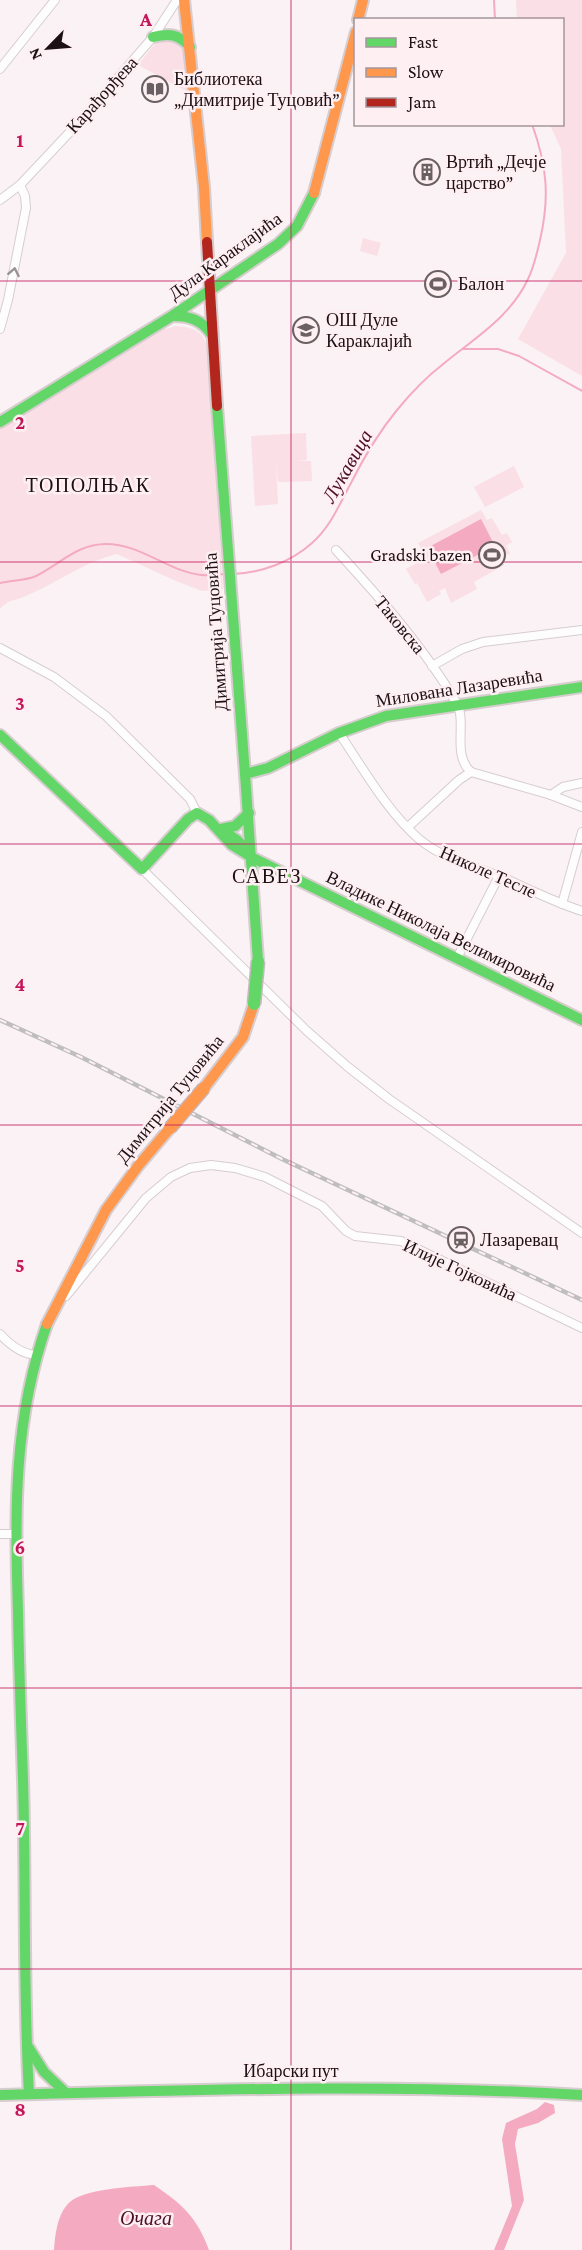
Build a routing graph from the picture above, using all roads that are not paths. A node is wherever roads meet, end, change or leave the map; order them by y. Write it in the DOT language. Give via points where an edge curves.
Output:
graph roads {
  1 [pos="55,0"];
  2 [pos="177,0"];
  3 [pos="184,0"];
  4 [pos="363,0"];
  5 [pos="358,18"];
  6 [pos="153,37"];
  7 [pos="354,40"];
  8 [pos="190,47"];
  9 [pos="0,69"];
  10 [pos="20,185"];
  11 [pos="0,200"];
  12 [pos="208,290"];
  13 [pos="3,310"];
  14 [pos="172,316"];
  15 [pos="0,329"];
  16 [pos="213,336"];
  17 [pos="0,422"];
  18 [pos="336,550"];
  19 [pos="582,630"];
  20 [pos="0,648"];
  21 [pos="432,666"];
  22 [pos="582,687"];
  23 [pos="458,705"];
  24 [pos="339,733"];
  25 [pos="0,735"];
  26 [pos="471,772"];
  27 [pos="245,774"];
  28 [pos="582,783"];
  29 [pos="563,787"];
  30 [pos="551,795"];
  31 [pos="564,801"];
  32 [pos="582,807"];
  33 [pos="197,813"];
  34 [pos="249,813"];
  35 [pos="408,827"];
  36 [pos="218,828"];
  37 [pos="582,832"];
  38 [pos="252,857"];
  39 [pos="142,869"];
  40 [pos="499,876"];
  41 [pos="562,904"];
  42 [pos="582,911"];
  43 [pos="458,958"];
  44 [pos="582,1020"];
  45 [pos="582,1233"];
  46 [pos="54,1308"];
  47 [pos="582,1328"];
  48 [pos="0,1334"];
  49 [pos="36,1355"];
  50 [pos="0,1534"];
  51 [pos="15,1534"];
  52 [pos="26,2043"];
  53 [pos="66,2092"];
  54 [pos="29,2094"];
  55 [pos="0,2095"];
  56 [pos="582,2095"];
  1 -- 9 [label="street"];
  2 -- 6 [label="street, Карађорђева"];
  3 -- 8 [label="main road, Димитрија Туцовића"];
  4 -- 5 [label="main road"];
  6 -- 8 [label="main road" via="172,34"];
  6 -- 10 [label="street, Карађорђева"];
  7 -- 12 [label="main road, Дула Караклајића" via="313,195 302,220 278,244"];
  8 -- 12 [label="main road, Димитрија Туцовића" via="204,187"];
  10 -- 11 [label="street, Карађорђева"];
  13 -- 10 [label="street, one-way" via="26,208"];
  12 -- 14 [label="main road, Дула Караклајића"];
  12 -- 16 [label="main road, Димитрија Туцовића"];
  13 -- 15 [label="street"];
  14 -- 16 [label="main road" via="196,318"];
  14 -- 17 [label="main road, Дула Караклајића"];
  16 -- 27 [label="main road, Димитрија Туцовића"];
  18 -- 21 [label="street, Таковска" via="412,636"];
  19 -- 21 [label="street" via="483,642"];
  20 -- 33 [label="street" via="54,677 106,716 190,799"];
  21 -- 23 [label="street, Таковска"];
  22 -- 23 [label="main road, Милована Лазаревића"];
  23 -- 24 [label="main road, Милована Лазаревића" via="386,716"];
  23 -- 26 [label="street" via="462,759"];
  24 -- 27 [label="main road, Милована Лазаревића" via="268,768"];
  24 -- 35 [label="street, Николе Тесле"];
  25 -- 39 [label="main road"];
  26 -- 30 [label="street"];
  26 -- 35 [label="street"];
  27 -- 34 [label="main road, Димитрија Туцовића"];
  28 -- 29 [label="street"];
  29 -- 30 [label="street"];
  29 -- 31 [label="street"];
  30 -- 31 [label="street"];
  31 -- 32 [label="street"];
  33 -- 36 [label="main road, Владике Николаја Велимировића"];
  33 -- 39 [label="main road"];
  34 -- 36 [label="main road" via="235,826"];
  34 -- 38 [label="main road, Димитрија Туцовића"];
  35 -- 40 [label="street, Николе Тесле" via="446,856"];
  36 -- 38 [label="main road, Владике Николаја Велимировића" via="237,840"];
  37 -- 41 [label="street"];
  38 -- 43 [label="main road, Владике Николаја Велимировића"];
  38 -- 46 [label="main road, Димитрија Туцовића, bridge" via="258,961 254,1004 243,1038 106,1210"];
  39 -- 45 [label="street" via="348,1067"];
  40 -- 41 [label="street, Николе Тесле"];
  40 -- 43 [label="street"];
  41 -- 42 [label="street, Николе Тесле"];
  43 -- 44 [label="main road, Владике Николаја Велимировића"];
  46 -- 47 [label="street, Илије Гојковића" via="146,1198 171,1177 190,1168 211,1165 265,1177 322,1206 355,1236 402,1241"];
  46 -- 49 [label="main road, Димитрија Туцовића"];
  48 -- 49 [label="street" via="17,1350"];
  49 -- 51 [label="main road, Димитрија Туцовића" via="18,1454"];
  50 -- 51 [label="street"];
  51 -- 52 [label="main road, Димитрија Туцовића"];
  52 -- 53 [label="main road" via="44,2072"];
  52 -- 54 [label="main road, Димитрија Туцовића"];
  53 -- 54 [label="main road, Ибарски пут"];
  53 -- 56 [label="main road, Ибарски пут" via="450,2090"];
  54 -- 55 [label="main road, Ибарски пут"];
}
